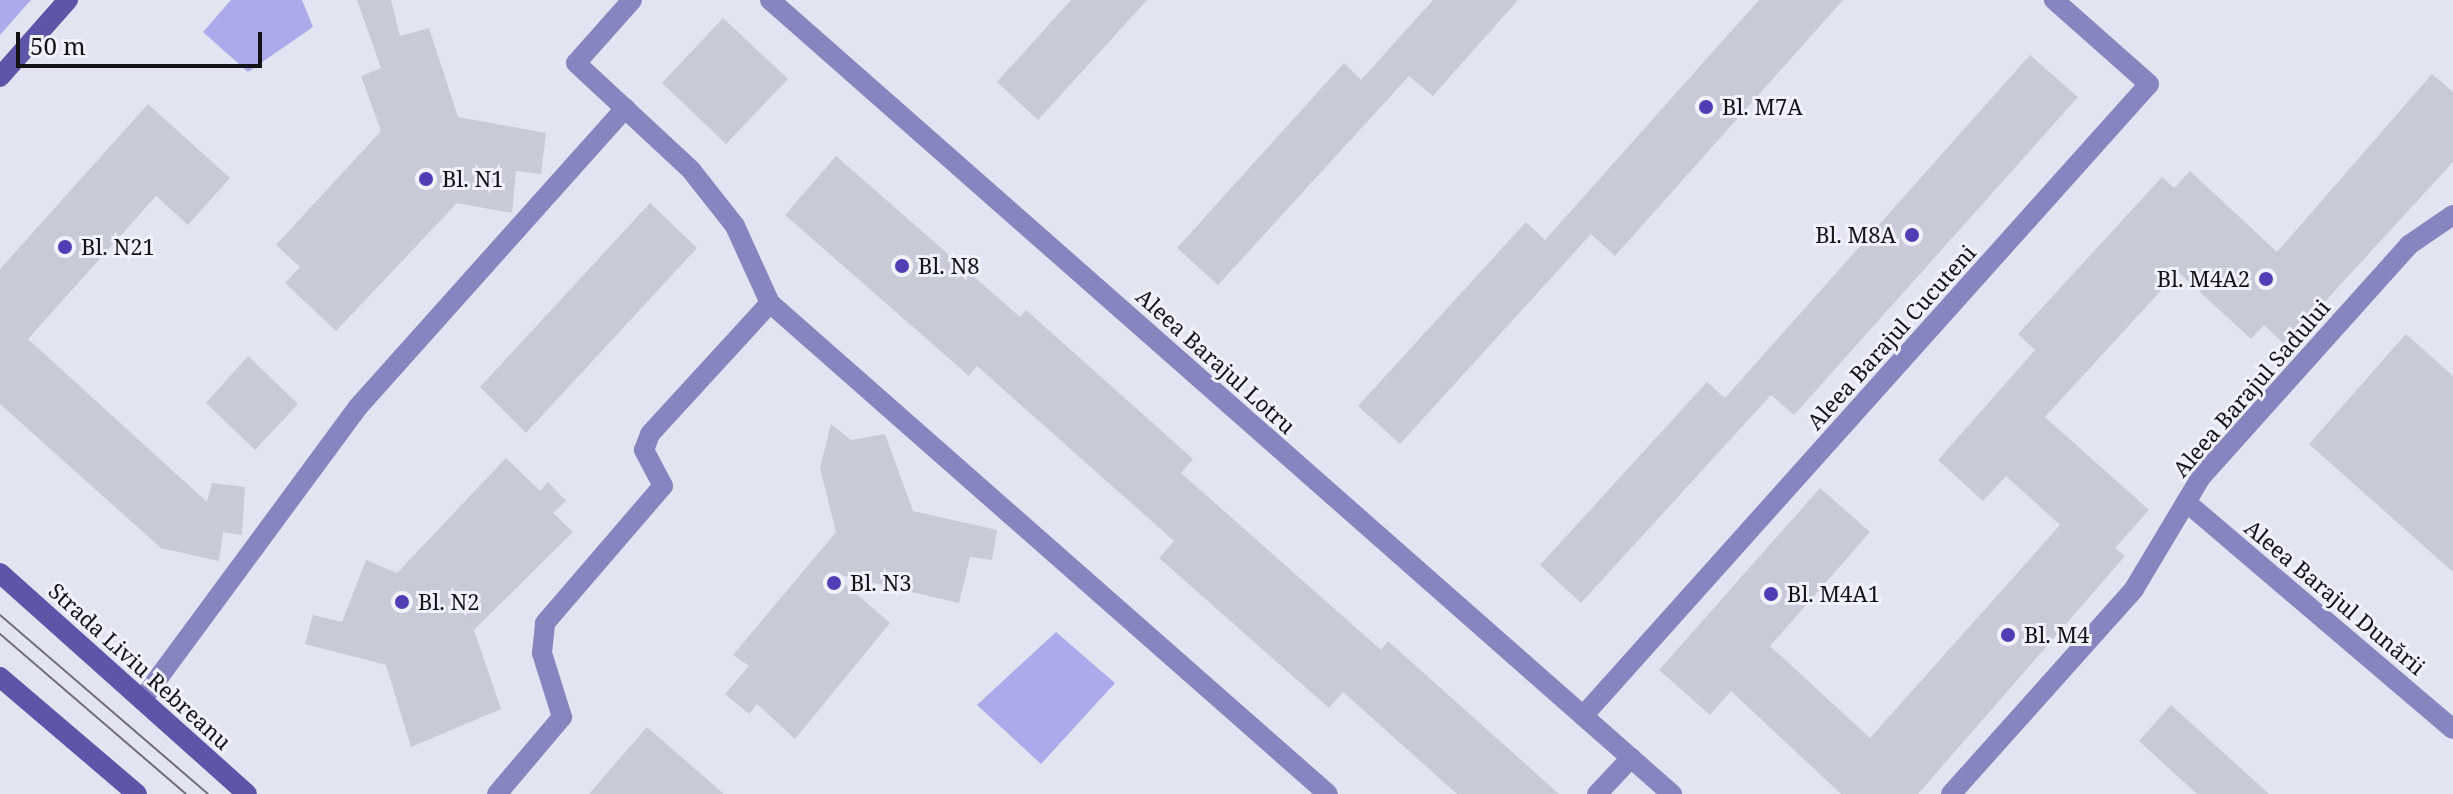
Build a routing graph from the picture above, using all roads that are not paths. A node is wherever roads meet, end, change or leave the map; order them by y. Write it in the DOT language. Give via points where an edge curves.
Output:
graph roads {
  1 [pos="68,0"];
  2 [pos="632,0"];
  3 [pos="770,0"];
  4 [pos="2054,0"];
  5 [pos="0,77"];
  6 [pos="625,108"];
  7 [pos="2453,215"];
  8 [pos="770,303"];
  9 [pos="2186,502"];
  10 [pos="0,573"];
  11 [pos="0,677"];
  12 [pos="142,700"];
  13 [pos="1583,716"];
  14 [pos="2453,729"];
  15 [pos="1631,758"];
  16 [pos="137,794"];
  17 [pos="247,794"];
  18 [pos="497,794"];
  19 [pos="1328,794"];
  20 [pos="1597,794"];
  21 [pos="1672,794"];
  22 [pos="1951,794"];
  1 -- 5 [label="street"];
  2 -- 6 [label="street" via="576,63"];
  3 -- 13 [label="street, Aleea Barajul Lotru"];
  4 -- 13 [label="street, Aleea Barajul Cucuteni" via="2149,84"];
  6 -- 8 [label="street" via="735,226"];
  6 -- 12 [label="street" via="358,407"];
  7 -- 9 [label="street, Aleea Barajul Sadului" via="2409,245"];
  8 -- 18 [label="street" via="650,434 644,450 663,486 545,623 542,653 562,717"];
  8 -- 19 [label="street"];
  9 -- 14 [label="street, Aleea Barajul Dunării"];
  9 -- 22 [label="street, Aleea Barajul Sadului" via="2134,589"];
  10 -- 12 [label="street, Strada Liviu Rebreanu"];
  11 -- 16 [label="street"];
  12 -- 17 [label="street, Strada Liviu Rebreanu"];
  13 -- 15 [label="street, Aleea Barajul Lotru"];
  15 -- 20 [label="street"];
  15 -- 21 [label="street, Aleea Barajul Lotru"];
}
